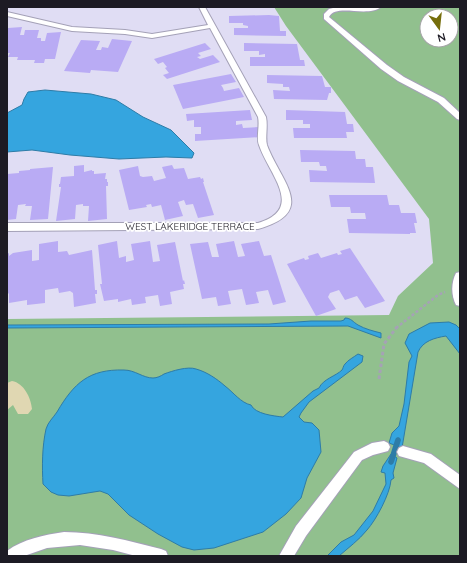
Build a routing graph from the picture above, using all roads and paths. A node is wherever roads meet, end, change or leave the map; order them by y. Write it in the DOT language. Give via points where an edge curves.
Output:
graph roads {
  1 [pos="202,7"];
  2 [pos="378,7"];
  3 [pos="7,14"];
  4 [pos="213,26"];
  5 [pos="460,117"];
  6 [pos="7,227"];
  7 [pos="460,276"];
  8 [pos="457,288"];
  9 [pos="460,302"];
  10 [pos="379,379"];
  11 [pos="384,447"];
  12 [pos="402,452"];
  13 [pos="460,483"];
  14 [pos="12,556"];
  15 [pos="161,556"];
  16 [pos="286,556"];
  1 -- 4 [label="lane"];
  2 -- 5 [label="lane" via="368,11 340,9 328,13 326,18 384,67 441,100"];
  3 -- 4 [label="lane" via="72,29 125,32 144,36"];
  4 -- 6 [label="lane, WEST LAKERIDGE TERRACE" via="262,117 262,143 288,200 286,209 279,217 258,226"];
  7 -- 8 [label="lane"];
  8 -- 9 [label="lane"];
  8 -- 10 [label="path" via="438,295 397,327 384,344"];
  11 -- 16 [label="lane" via="372,449 358,456 301,531"];
  12 -- 13 [label="lane" via="427,458"];
  14 -- 15 [label="lane" via="42,542 86,539 118,544"];
}
